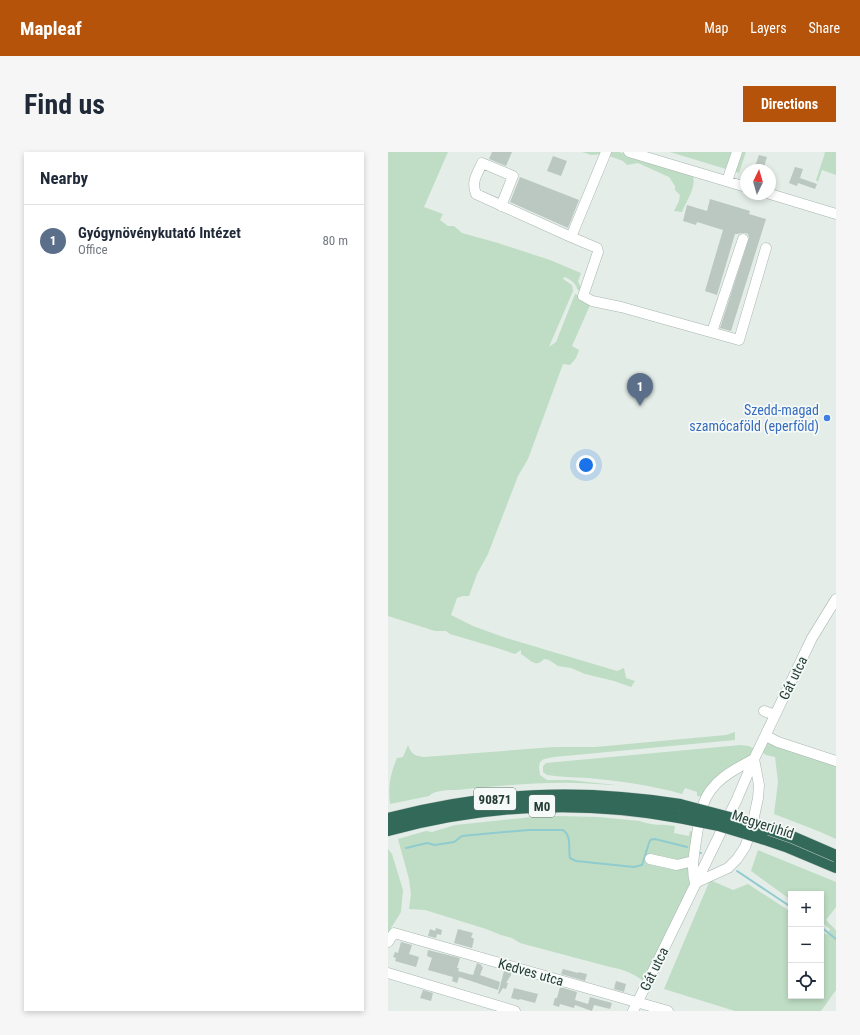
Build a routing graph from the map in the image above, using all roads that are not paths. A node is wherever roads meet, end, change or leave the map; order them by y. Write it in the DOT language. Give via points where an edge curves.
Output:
graph roads {
  1 [pos="606,152"];
  2 [pos="737,152"];
  3 [pos="636,153"];
  4 [pos="727,181"];
  5 [pos="740,185"];
  6 [pos="776,196"];
  7 [pos="501,206"];
  8 [pos="836,214"];
  9 [pos="571,237"];
  10 [pos="743,239"];
  11 [pos="766,248"];
  12 [pos="712,332"];
  13 [pos="836,600"];
  14 [pos="764,710"];
  15 [pos="775,715"];
  16 [pos="766,736"];
  17 [pos="754,759"];
  18 [pos="836,761"];
  19 [pos="589,796"];
  20 [pos="680,811"];
  21 [pos="388,819"];
  22 [pos="404,820"];
  23 [pos="388,830"];
  24 [pos="836,856"];
  25 [pos="650,859"];
  26 [pos="693,861"];
  27 [pos="836,867"];
  28 [pos="695,883"];
  29 [pos="388,942"];
  30 [pos="388,973"];
  31 [pos="635,1007"];
  32 [pos="515,1011"];
  33 [pos="668,1011"];
  1 -- 9 [label="street"];
  2 -- 4 [label="street"];
  3 -- 4 [label="street"];
  4 -- 5 [label="street"];
  6 -- 8 [label="street"];
  7 -- 7 [label="street" via="476,194 473,183 482,163 513,176"];
  7 -- 9 [label="street"];
  9 -- 12 [label="street" via="597,248 598,252 583,296 592,301"];
  10 -- 12 [label="street"];
  11 -- 12 [label="street" via="739,340"];
  13 -- 15 [label="street, Gát utca" via="812,638"];
  14 -- 15 [label="street"];
  15 -- 16 [label="street, Gát utca"];
  16 -- 17 [label="street, Gát utca"];
  16 -- 18 [label="street"];
  17 -- 26 [label="street" via="733,770 718,781 709,792 702,805"];
  17 -- 28 [label="street, Gát utca"];
  17 -- 28 [label="street" via="759,785 758,798 746,847 728,868"];
  19 -- 20 [label="highway, M0" via="641,800"];
  19 -- 22 [label="highway, 90871" via="503,798 441,806"];
  20 -- 22 [label="highway, M0" via="640,811 595,806 528,806 425,820"];
  20 -- 24 [label="highway, Megyeri híd / M0, bridge" via="760,826"];
  20 -- 27 [label="highway, Megyeri híd / M0, bridge" via="786,846"];
  21 -- 22 [label="highway, 90871"];
  22 -- 23 [label="highway, M0"];
  25 -- 26 [label="street" via="677,865"];
  26 -- 28 [label="street"];
  28 -- 31 [label="street, Gát utca"];
  29 -- 31 [label="street, Kedves utca" via="394,932"];
  30 -- 32 [label="street"];
  31 -- 33 [label="street, Kedves utca"];
}
